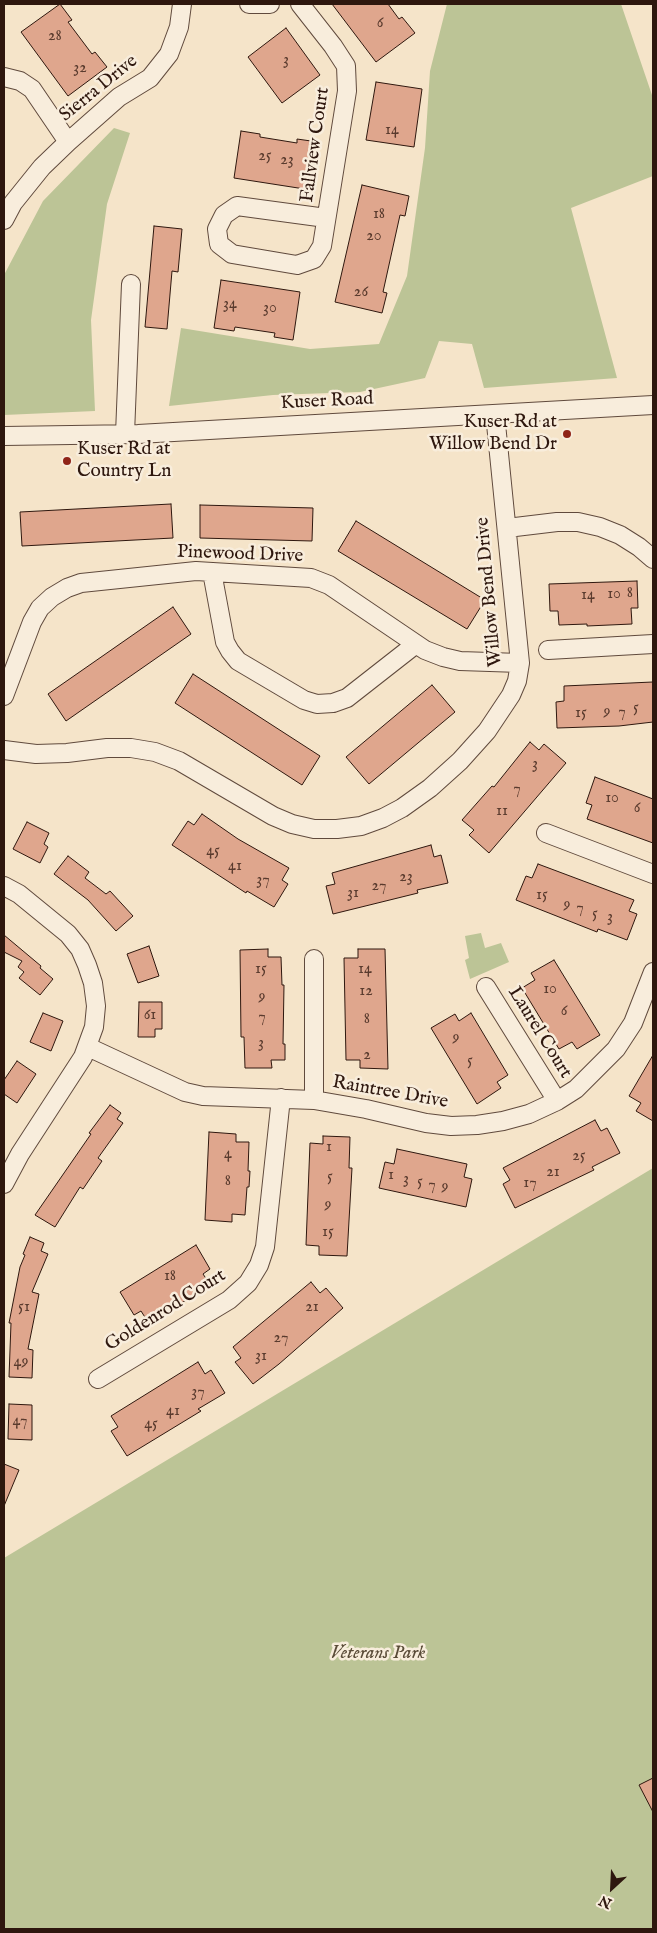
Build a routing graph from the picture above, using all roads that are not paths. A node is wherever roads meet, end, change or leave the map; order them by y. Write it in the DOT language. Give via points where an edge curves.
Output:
graph roads {
  1 [pos="182,4"];
  2 [pos="249,4"];
  3 [pos="270,4"];
  4 [pos="300,4"];
  5 [pos="4,77"];
  6 [pos="68,142"];
  7 [pos="326,218"];
  8 [pos="4,220"];
  9 [pos="131,284"];
  10 [pos="653,405"];
  11 [pos="495,414"];
  12 [pos="125,434"];
  13 [pos="4,436"];
  14 [pos="506,528"];
  15 [pos="653,559"];
  16 [pos="212,572"];
  17 [pos="416,644"];
  18 [pos="653,644"];
  19 [pos="548,650"];
  20 [pos="520,663"];
  21 [pos="4,696"];
  22 [pos="4,750"];
  23 [pos="546,833"];
  24 [pos="653,874"];
  25 [pos="4,886"];
  26 [pos="314,959"];
  27 [pos="653,972"];
  28 [pos="486,987"];
  29 [pos="88,1048"];
  30 [pos="281,1098"];
  31 [pos="314,1100"];
  32 [pos="557,1101"];
  33 [pos="4,1184"];
  34 [pos="98,1379"];
  1 -- 6 [label="street, Sierra Drive" via="179,27 169,54 150,78 118,97"];
  2 -- 3 [label="street"];
  4 -- 7 [label="street, Fallview Court" via="346,66 347,91"];
  5 -- 6 [label="street" via="20,81 32,89"];
  6 -- 8 [label="street, Sierra Drive" via="42,167 13,203"];
  7 -- 7 [label="street, Fallview Court" via="237,206 224,215 217,229 219,244 232,254 297,265 314,259 322,246"];
  9 -- 12 [label="street"];
  10 -- 11 [label="street, Kuser Road"];
  11 -- 12 [label="street, Kuser Road"];
  11 -- 14 [label="street, Willow Bend Drive"];
  12 -- 13 [label="street, Kuser Road"];
  14 -- 15 [label="street" via="578,522 620,534"];
  14 -- 20 [label="street, Willow Bend Drive"];
  16 -- 17 [label="street, Pinewood Drive" via="311,578 329,585"];
  16 -- 17 [label="street" via="225,642 230,652 238,661 304,700 317,704 347,698"];
  16 -- 21 [label="street, Pinewood Drive" via="81,583 67,588 46,602 32,622"];
  17 -- 20 [label="street, Pinewood Drive" via="460,661"];
  18 -- 19 [label="street"];
  20 -- 22 [label="street, Willow Bend Drive" via="511,695 487,731 460,761 402,808 361,826 314,829 292,824 156,752 131,748 36,754"];
  23 -- 24 [label="street"];
  25 -- 29 [label="street" via="60,926 80,949 93,983 96,1006"];
  26 -- 31 [label="street"];
  27 -- 32 [label="street, Raintree Drive" via="633,1023 616,1049 576,1089"];
  28 -- 32 [label="street, Laurel Court"];
  29 -- 30 [label="street, Raintree Drive" via="185,1092 203,1096"];
  29 -- 33 [label="street"];
  30 -- 31 [label="street, Raintree Drive"];
  30 -- 34 [label="street, Goldenrod Court" via="265,1247 248,1283 229,1300"];
  31 -- 32 [label="street, Raintree Drive" via="451,1126 502,1121 529,1114"];
}
